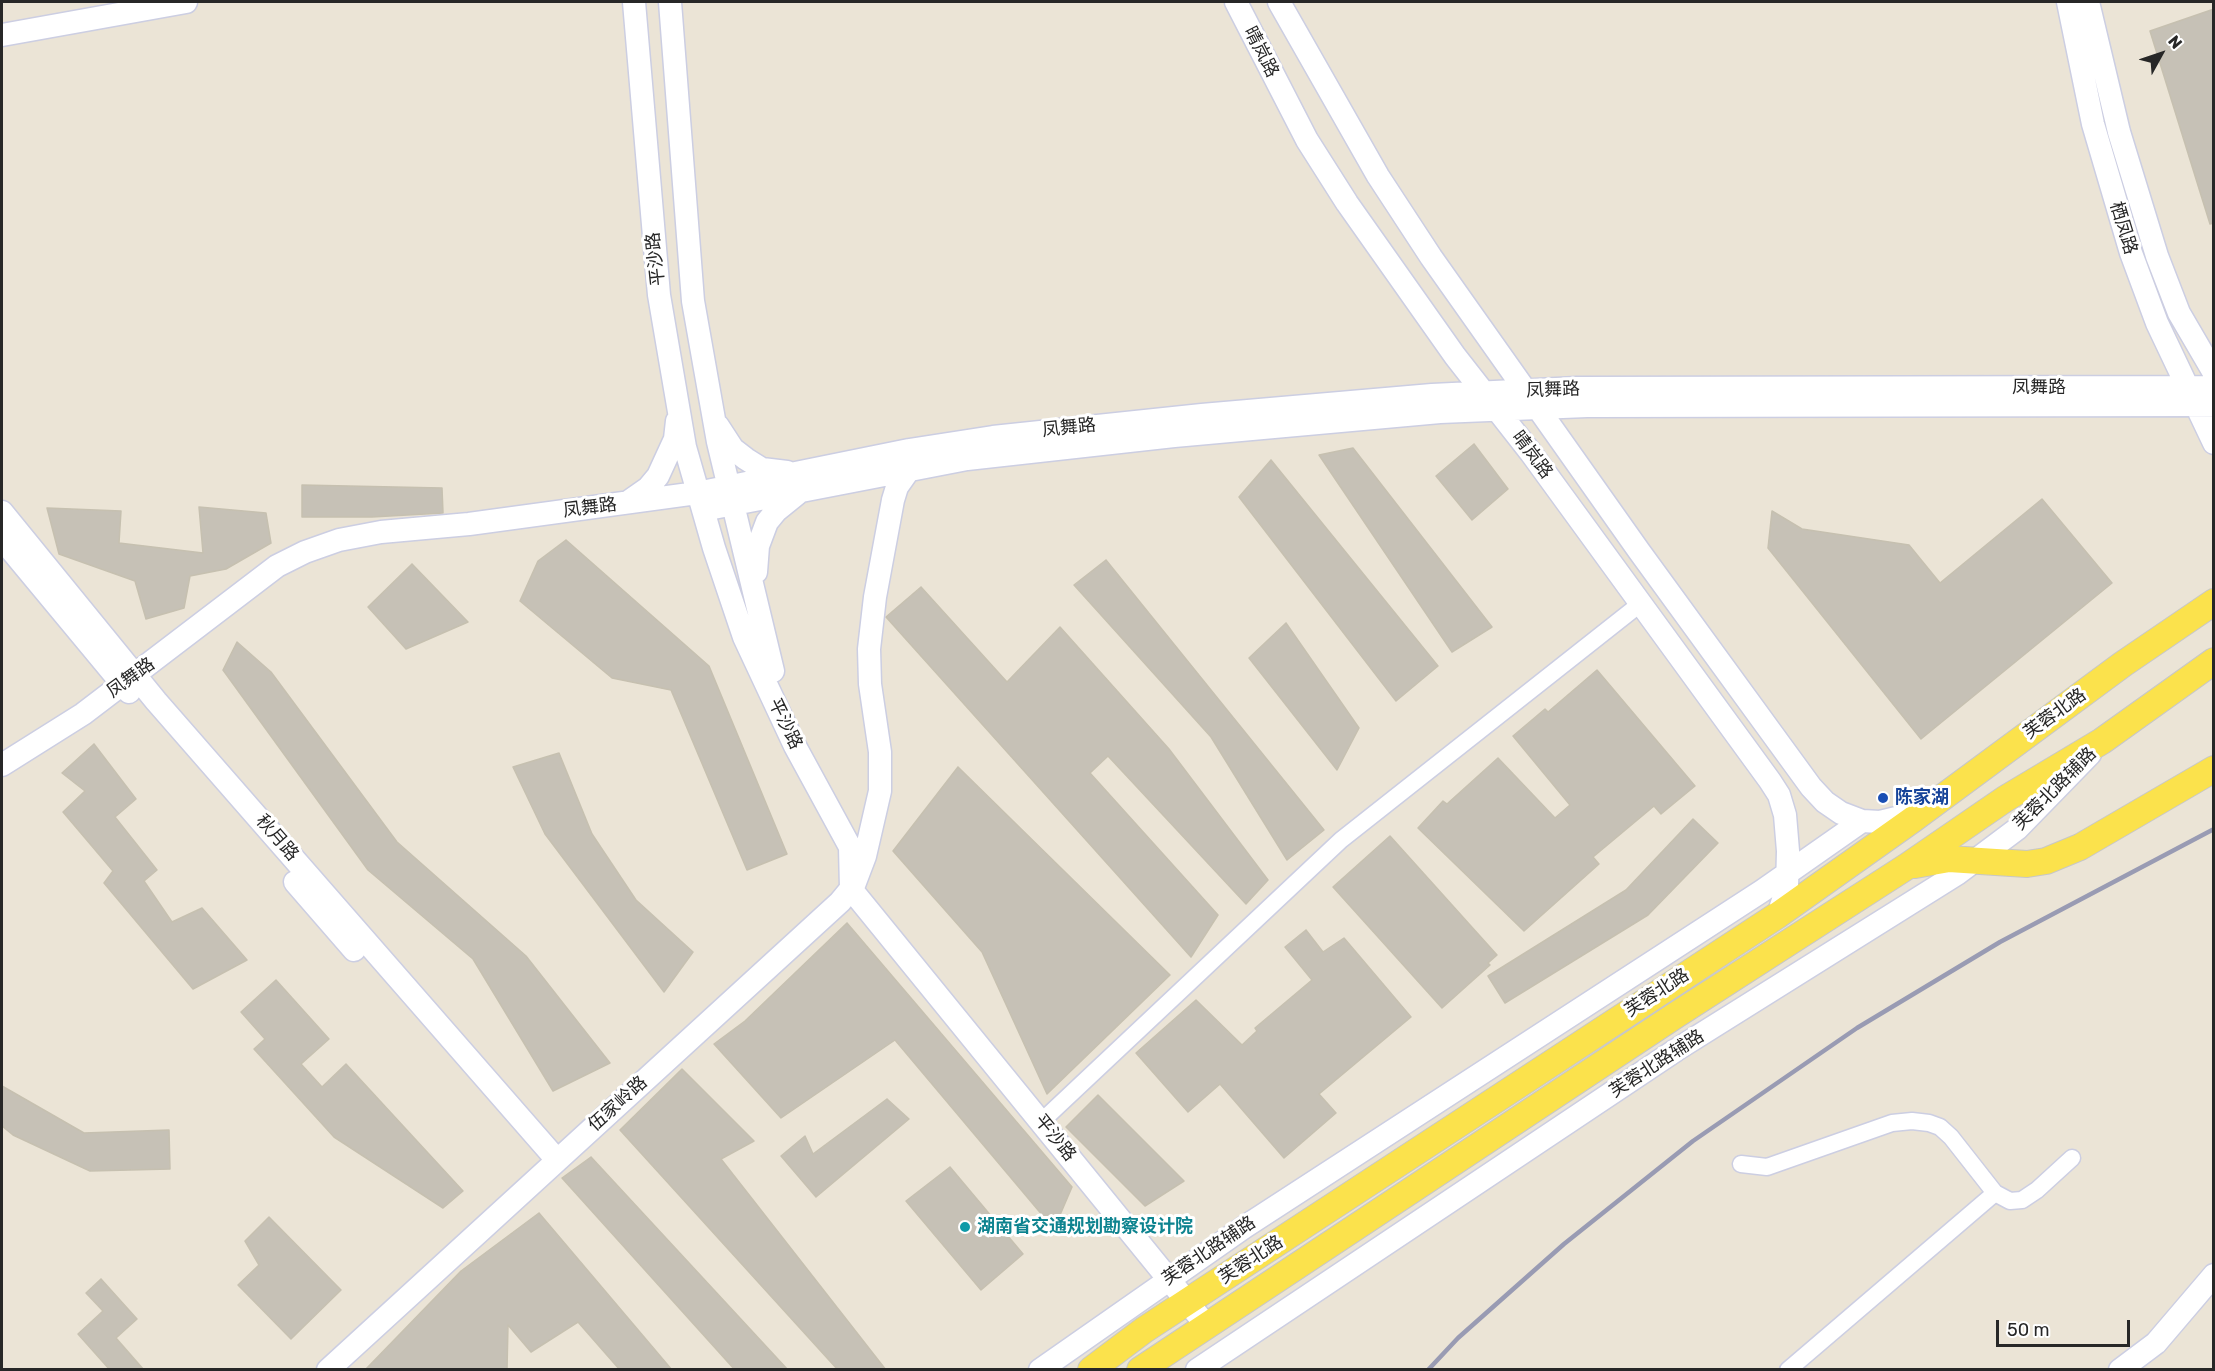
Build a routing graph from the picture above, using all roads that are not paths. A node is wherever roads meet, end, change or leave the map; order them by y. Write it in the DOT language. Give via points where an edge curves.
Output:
graph roads {
  1 [pos="186,2"];
  2 [pos="634,2"];
  3 [pos="670,2"];
  4 [pos="1236,2"];
  5 [pos="1279,2"];
  6 [pos="2068,2"];
  7 [pos="2088,2"];
  8 [pos="2,35"];
  9 [pos="2214,373"];
  10 [pos="2214,387"];
  11 [pos="2199,399"];
  12 [pos="1531,400"];
  13 [pos="1490,401"];
  14 [pos="678,408"];
  15 [pos="712,413"];
  16 [pos="2214,443"];
  17 [pos="909,470"];
  18 [pos="803,481"];
  19 [pos="731,496"];
  20 [pos="700,502"];
  21 [pos="626,503"];
  22 [pos="2,512"];
  23 [pos="2,539"];
  24 [pos="2214,602"];
  25 [pos="758,603"];
  26 [pos="1640,604"];
  27 [pos="2214,661"];
  28 [pos="128,680"];
  29 [pos="2102,741"];
  30 [pos="2,765"];
  31 [pos="2214,769"];
  32 [pos="1927,809"];
  33 [pos="1862,821"];
  34 [pos="1975,861"];
  35 [pos="862,866"];
  36 [pos="1906,867"];
  37 [pos="1789,872"];
  38 [pos="851,889"];
  39 [pos="1778,915"];
  40 [pos="1493,1065"];
  41 [pos="1509,1090"];
  42 [pos="1046,1116"];
  43 [pos="2072,1158"];
  44 [pos="552,1164"];
  45 [pos="1741,1164"];
  46 [pos="1995,1193"];
  47 [pos="1175,1274"];
  48 [pos="2214,1275"];
  49 [pos="1194,1298"];
  50 [pos="1212,1321"];
  51 [pos="328,1370"];
  52 [pos="1040,1370"];
  53 [pos="1091,1370"];
  54 [pos="1140,1370"];
  55 [pos="1197,1370"];
  56 [pos="1788,1370"];
  57 [pos="2120,1370"];
  1 -- 8 [label="street"];
  2 -- 14 [label="street, 平沙路" via="659,295"];
  3 -- 15 [label="street, 平沙路" via="688,258"];
  4 -- 13 [label="street, 晴岚路" via="1307,140 1347,203"];
  5 -- 12 [label="street, 晴岚路" via="1378,176"];
  6 -- 11 [label="street, 栖凤路" via="2093,124 2127,243 2157,323"];
  7 -- 9 [label="street, 栖凤路" via="2119,132 2157,256 2179,313"];
  10 -- 11 [label="street, 凤舞路"];
  11 -- 12 [label="street, 凤舞路" via="1577,388"];
  11 -- 16 [label="street, 栖凤路"];
  12 -- 13 [label="street, 凤舞路"];
  12 -- 33 [label="street, 晴岚路" via="1811,787 1825,802"];
  13 -- 17 [label="street, 凤舞路" via="1429,413 1069,447"];
  13 -- 18 [label="street, 凤舞路" via="1213,414 1047,430 909,450"];
  13 -- 26 [label="street, 晴岚路"];
  14 -- 20 [label="street, 平沙路"];
  14 -- 21 [label="street" via="675,439 658,476 639,496"];
  15 -- 18 [label="street" via="724,436 746,459 762,469"];
  15 -- 19 [label="street, 平沙路"];
  17 -- 18 [label="street, 凤舞路"];
  17 -- 35 [label="street, 伍家岭路" via="893,500 874,597 870,684 880,752 880,791"];
  18 -- 19 [label="street, 凤舞路"];
  18 -- 25 [label="street" via="762,534 756,561"];
  19 -- 20 [label="street, 凤舞路"];
  19 -- 25 [label="street, 平沙路"];
  20 -- 21 [label="street, 凤舞路"];
  20 -- 38 [label="street, 平沙路" via="726,587 753,655 795,746 850,846"];
  21 -- 28 [label="street, 凤舞路" via="381,532 305,552 277,566"];
  22 -- 28 [label="street, 秋月路"];
  23 -- 28 [label="street, 秋月路"];
  24 -- 32 [label="main road, 芙蓉北路"];
  25 -- 35 [label="street, 平沙路" via="766,652 778,687 855,833"];
  26 -- 37 [label="street, 晴岚路" via="1779,795 1786,824"];
  26 -- 42 [label="street" via="1341,840"];
  27 -- 29 [label="main road, 芙蓉北路"];
  28 -- 30 [label="street, 凤舞路" via="44,741"];
  28 -- 44 [label="street, 秋月路"];
  29 -- 34 [label="street, 芙蓉北路辅路" via="2017,829"];
  29 -- 36 [label="main road, 芙蓉北路" via="2005,799"];
  31 -- 34 [label="main road" via="2065,855 2027,864"];
  32 -- 33 [label="street, 晴岚路" via="1891,820"];
  32 -- 39 [label="main road, 芙蓉北路"];
  33 -- 37 [label="street, 芙蓉北路辅路"];
  34 -- 36 [label="main road" via="1949,859"];
  34 -- 55 [label="street, 芙蓉北路辅路" via="1676,1050"];
  35 -- 38 [label="street, 伍家岭路"];
  35 -- 42 [label="street, 平沙路" via="862,878 871,896"];
  36 -- 50 [label="main road, 芙蓉北路"];
  37 -- 39 [label="street, 晴岚路"];
  37 -- 40 [label="street, 芙蓉北路辅路"];
  38 -- 42 [label="street, 平沙路"];
  38 -- 44 [label="street, 伍家岭路"];
  39 -- 41 [label="main road, 芙蓉北路"];
  40 -- 41 [label="street"];
  40 -- 47 [label="street, 芙蓉北路辅路"];
  41 -- 49 [label="main road, 芙蓉北路"];
  42 -- 47 [label="street, 平沙路"];
  43 -- 46 [label="street" via="2022,1200 2010,1201"];
  44 -- 51 [label="street, 伍家岭路"];
  45 -- 46 [label="street" via="1767,1167 1892,1123 1912,1121 1941,1127"];
  46 -- 56 [label="street"];
  47 -- 49 [label="street, 平沙路"];
  47 -- 52 [label="street, 芙蓉北路辅路"];
  48 -- 57 [label="street" via="2156,1343"];
  49 -- 50 [label="street, 平沙路"];
  49 -- 53 [label="main road, 芙蓉北路"];
  50 -- 54 [label="main road, 芙蓉北路"];
}
